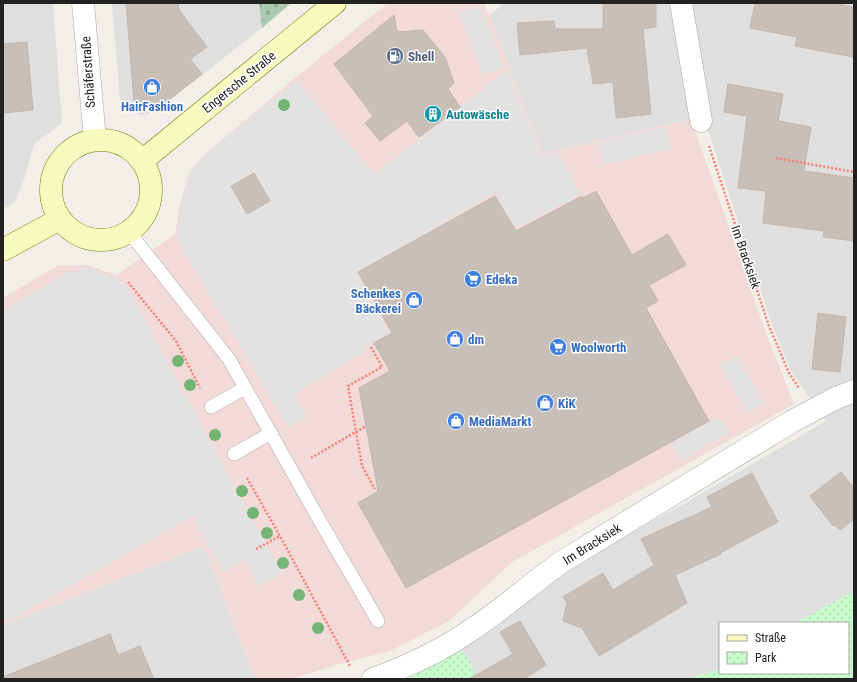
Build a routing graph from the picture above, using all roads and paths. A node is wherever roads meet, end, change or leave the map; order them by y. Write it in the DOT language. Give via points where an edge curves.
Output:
graph roads {
  1 [pos="83,3"];
  2 [pos="335,3"];
  3 [pos="681,3"];
  4 [pos="701,121"];
  5 [pos="95,140"];
  6 [pos="709,145"];
  7 [pos="776,158"];
  8 [pos="142,161"];
  9 [pos="854,172"];
  10 [pos="60,219"];
  11 [pos="129,232"];
  12 [pos="3,250"];
  13 [pos="128,282"];
  14 [pos="371,347"];
  15 [pos="245,388"];
  16 [pos="854,391"];
  17 [pos="202,392"];
  18 [pos="211,408"];
  19 [pos="813,409"];
  20 [pos="366,426"];
  21 [pos="356,432"];
  22 [pos="271,433"];
  23 [pos="234,454"];
  24 [pos="309,460"];
  25 [pos="247,478"];
  26 [pos="375,489"];
  27 [pos="280,536"];
  28 [pos="256,549"];
  29 [pos="378,621"];
  30 [pos="363,676"];
  1 -- 5 [label="street, Schäferstraße"];
  2 -- 8 [label="main road, Engersche Straße"];
  3 -- 4 [label="street"];
  5 -- 8 [label="main road" via="121,144 133,151"];
  5 -- 10 [label="main road" via="78,145 65,156 55,170 51,186 52,198"];
  6 -- 19 [label="path, Im Bracksiek" via="769,326 788,373"];
  7 -- 9 [label="path"];
  8 -- 11 [label="main road" via="152,191 148,208"];
  10 -- 11 [label="main road" via="71,230 84,237 99,240"];
  10 -- 12 [label="main road"];
  11 -- 15 [label="lane" via="229,359"];
  13 -- 17 [label="path" via="176,341"];
  14 -- 21 [label="path" via="382,367 348,386"];
  15 -- 18 [label="lane"];
  15 -- 22 [label="lane"];
  16 -- 19 [label="street, Im Bracksiek"];
  19 -- 30 [label="street, Im Bracksiek" via="560,563 475,628 434,653 395,671"];
  20 -- 21 [label="path"];
  21 -- 24 [label="path"];
  21 -- 26 [label="path" via="362,466"];
  22 -- 23 [label="lane"];
  22 -- 29 [label="lane"];
  25 -- 27 [label="path"];
  27 -- 28 [label="path"];
  27 -- 30 [label="path"];
}
